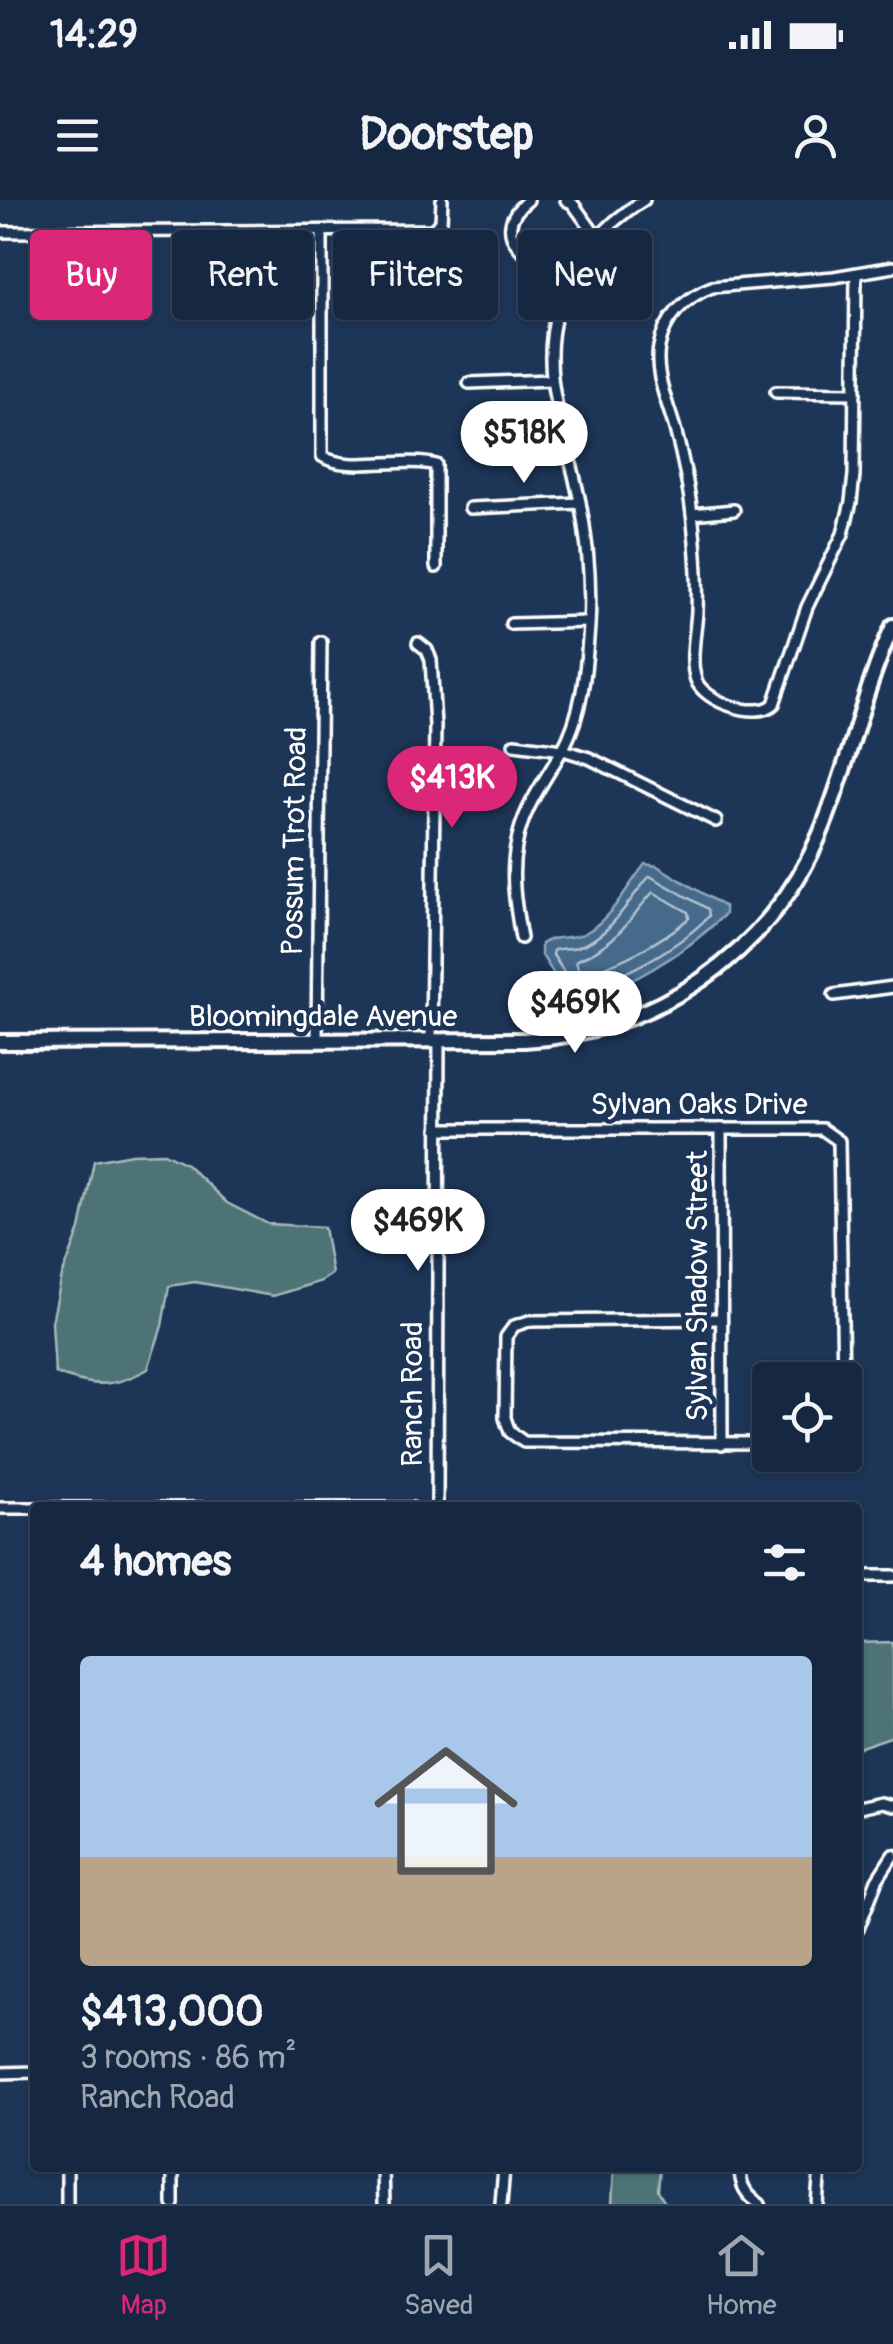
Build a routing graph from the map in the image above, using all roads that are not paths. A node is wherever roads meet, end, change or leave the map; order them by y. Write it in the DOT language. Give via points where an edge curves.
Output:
graph roads {
  1 [pos="442,200"];
  2 [pos="528,200"];
  3 [pos="566,200"];
  4 [pos="644,200"];
  5 [pos="592,230"];
  6 [pos="605,230"];
  7 [pos="322,231"];
  8 [pos="0,232"];
  9 [pos="518,249"];
  10 [pos="893,267"];
  11 [pos="856,274"];
  12 [pos="556,320"];
  13 [pos="550,380"];
  14 [pos="469,383"];
  15 [pos="776,392"];
  16 [pos="854,392"];
  17 [pos="580,504"];
  18 [pos="470,508"];
  19 [pos="734,510"];
  20 [pos="692,514"];
  21 [pos="436,567"];
  22 [pos="589,622"];
  23 [pos="511,624"];
  24 [pos="893,626"];
  25 [pos="321,642"];
  26 [pos="418,643"];
  27 [pos="514,744"];
  28 [pos="563,750"];
  29 [pos="716,821"];
  30 [pos="521,938"];
  31 [pos="893,987"];
  32 [pos="834,995"];
  33 [pos="317,1040"];
  34 [pos="435,1040"];
  35 [pos="0,1042"];
  36 [pos="722,1128"];
  37 [pos="438,1129"];
  38 [pos="720,1319"];
  39 [pos="843,1362"];
  40 [pos="752,1443"];
  41 [pos="722,1444"];
  42 [pos="437,1502"];
  43 [pos="30,1507"];
  44 [pos="0,1508"];
  45 [pos="862,1576"];
  46 [pos="893,1576"];
  47 [pos="893,1806"];
  48 [pos="862,1807"];
  49 [pos="893,1855"];
  50 [pos="862,1919"];
  51 [pos="30,2072"];
  52 [pos="0,2073"];
  53 [pos="67,2172"];
  54 [pos="173,2172"];
  55 [pos="383,2172"];
  56 [pos="504,2172"];
  57 [pos="740,2172"];
  58 [pos="820,2172"];
  59 [pos="67,2204"];
  60 [pos="173,2204"];
  61 [pos="384,2204"];
  62 [pos="501,2204"];
  63 [pos="760,2204"];
  64 [pos="818,2204"];
  1 -- 7 [label="street" via="432,230"];
  2 -- 9 [label="street" via="513,220"];
  3 -- 5 [label="street"];
  4 -- 6 [label="street"];
  7 -- 8 [label="street"];
  7 -- 21 [label="street" via="322,456 436,465"];
  10 -- 11 [label="street"];
  11 -- 16 [label="street"];
  11 -- 20 [label="street" via="712,288 694,295 670,319 658,364"];
  12 -- 13 [label="street"];
  13 -- 14 [label="street"];
  13 -- 17 [label="street"];
  15 -- 16 [label="street"];
  16 -- 20 [label="street" via="854,475 846,524 777,698 765,711 710,697 696,682"];
  17 -- 18 [label="street"];
  17 -- 22 [label="street" via="590,568"];
  19 -- 20 [label="street"];
  22 -- 23 [label="street"];
  22 -- 28 [label="street" via="580,700"];
  24 -- 34 [label="street, Bloomingdale Avenue" via="814,848 774,913 730,960 663,1004 602,1028 544,1038"];
  25 -- 33 [label="street, Possum Trot Road"];
  26 -- 34 [label="street, Ranch Road" via="432,660 435,725"];
  27 -- 28 [label="street"];
  28 -- 29 [label="street"];
  28 -- 30 [label="street" via="522,820 515,899"];
  31 -- 32 [label="street"];
  33 -- 34 [label="street, Bloomingdale Avenue"];
  33 -- 35 [label="street, Bloomingdale Avenue"];
  34 -- 37 [label="street, Ranch Road"];
  36 -- 37 [label="street, Sylvan Oaks Drive"];
  36 -- 38 [label="street, Sylvan Shadow Street"];
  36 -- 39 [label="street, Sylvan Oaks Drive" via="822,1130 839,1141"];
  37 -- 42 [label="street, Ranch Road"];
  38 -- 41 [label="street, Sylvan Shadow Street"];
  38 -- 41 [label="street" via="514,1326 506,1338 504,1418 524,1442"];
  40 -- 41 [label="street"];
  43 -- 44 [label="street"];
  45 -- 46 [label="street"];
  47 -- 48 [label="street"];
  49 -- 50 [label="street"];
  51 -- 52 [label="street"];
  53 -- 59 [label="street"];
  54 -- 60 [label="street"];
  55 -- 61 [label="street"];
  56 -- 62 [label="street"];
  57 -- 63 [label="street" via="740,2183"];
  58 -- 64 [label="street"];
}
